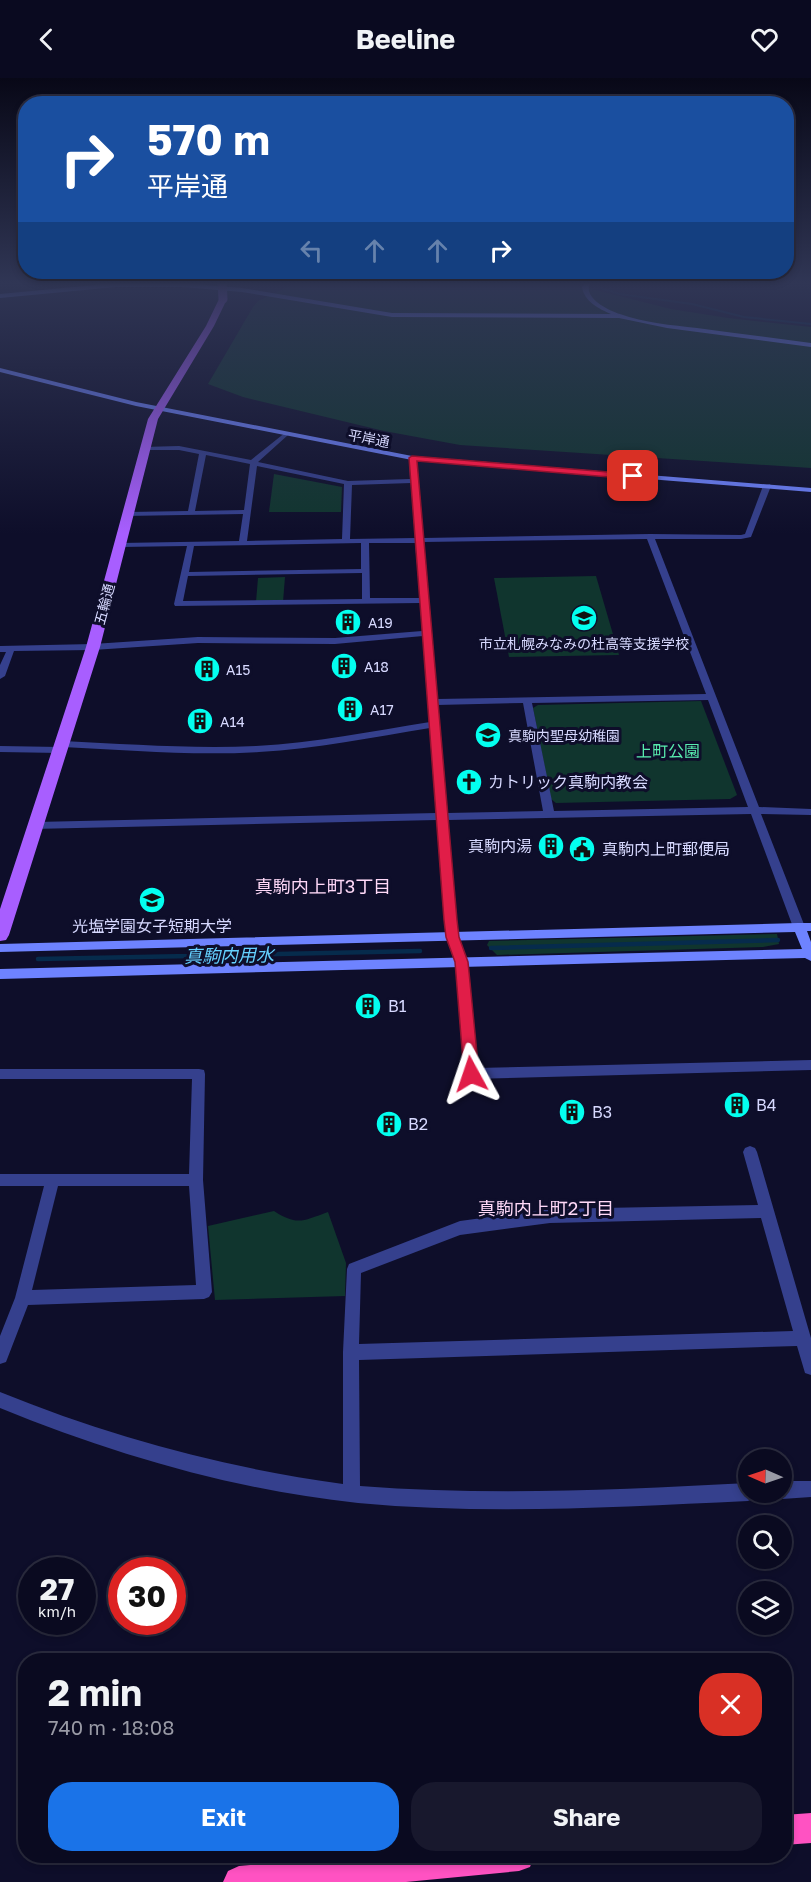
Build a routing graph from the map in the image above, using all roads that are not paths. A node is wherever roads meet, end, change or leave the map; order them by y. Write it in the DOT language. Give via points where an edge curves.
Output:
graph roads {
  1 [pos="185,366"];
  2 [pos="0,370"];
  3 [pos="159,409"];
  4 [pos="286,434"];
  5 [pos="146,448"];
  6 [pos="203,452"];
  7 [pos="412,458"];
  8 [pos="254,463"];
  9 [pos="414,481"];
  10 [pos="348,483"];
  11 [pos="767,486"];
  12 [pos="811,490"];
  13 [pos="246,512"];
  14 [pos="190,513"];
  15 [pos="128,514"];
  16 [pos="650,536"];
  17 [pos="419,540"];
  18 [pos="346,542"];
  19 [pos="364,542"];
  20 [pos="243,543"];
  21 [pos="191,544"];
  22 [pos="120,545"];
  23 [pos="365,571"];
  24 [pos="184,574"];
  25 [pos="424,600"];
  26 [pos="366,601"];
  27 [pos="426,633"];
  28 [pos="93,647"];
  29 [pos="0,649"];
  30 [pos="11,649"];
  31 [pos="0,676"];
  32 [pos="712,697"];
  33 [pos="527,700"];
  34 [pos="433,702"];
  35 [pos="434,724"];
  36 [pos="61,747"];
  37 [pos="0,748"];
  38 [pos="755,812"];
  39 [pos="811,812"];
  40 [pos="549,814"];
  41 [pos="442,817"];
  42 [pos="36,826"];
  43 [pos="5,903"];
  44 [pos="805,927"];
  45 [pos="0,935"];
  46 [pos="453,937"];
  47 [pos="0,948"];
  48 [pos="810,954"];
  49 [pos="462,962"];
  50 [pos="0,974"];
  51 [pos="811,1065"];
  52 [pos="0,1074"];
  53 [pos="750,1152"];
  54 [pos="0,1180"];
  55 [pos="196,1180"];
  56 [pos="52,1181"];
  57 [pos="766,1210"];
  58 [pos="23,1298"];
  59 [pos="802,1338"];
  60 [pos="351,1352"];
  61 [pos="0,1356"];
  62 [pos="811,1367"];
  63 [pos="0,1400"];
  64 [pos="811,1489"];
  65 [pos="792,1490"];
  66 [pos="352,1492"];
  67 [pos="738,1492"];
  68 [pos="811,1828"];
  69 [pos="792,1829"];
  70 [pos="444,1863"];
  71 [pos="239,1882"];
  1 -- 3 [label="main road, 五輪通, bridge"];
  2 -- 3 [label="street, 平岸通"];
  3 -- 4 [label="street, 平岸通"];
  3 -- 5 [label="main road, 五輪通"];
  4 -- 7 [label="street, 平岸通"];
  4 -- 8 [label="street"];
  5 -- 6 [label="street"];
  5 -- 15 [label="main road, 五輪通"];
  6 -- 8 [label="street"];
  6 -- 14 [label="street"];
  7 -- 9 [label="street"];
  7 -- 11 [label="street, 平岸通"];
  8 -- 10 [label="street"];
  8 -- 13 [label="street"];
  9 -- 10 [label="street"];
  9 -- 17 [label="street"];
  10 -- 18 [label="street"];
  11 -- 12 [label="street, 平岸通"];
  11 -- 16 [label="street" via="745,536"];
  13 -- 14 [label="street"];
  13 -- 20 [label="street"];
  14 -- 15 [label="street"];
  15 -- 22 [label="main road, 五輪通"];
  16 -- 17 [label="street"];
  16 -- 32 [label="street"];
  17 -- 19 [label="street"];
  17 -- 25 [label="street"];
  18 -- 19 [label="street"];
  18 -- 20 [label="street"];
  19 -- 23 [label="street"];
  20 -- 21 [label="street"];
  21 -- 22 [label="street"];
  21 -- 24 [label="street"];
  22 -- 28 [label="main road, 五輪通"];
  23 -- 24 [label="street"];
  23 -- 26 [label="street"];
  24 -- 26 [label="street" via="178,604"];
  25 -- 26 [label="street"];
  25 -- 27 [label="street"];
  27 -- 28 [label="street" via="335,640 198,640"];
  27 -- 34 [label="street"];
  28 -- 30 [label="street"];
  28 -- 36 [label="main road, 五輪通"];
  29 -- 30 [label="street"];
  30 -- 31 [label="street"];
  32 -- 33 [label="street"];
  32 -- 38 [label="street"];
  33 -- 34 [label="street"];
  33 -- 40 [label="street"];
  34 -- 35 [label="street"];
  35 -- 36 [label="street" via="260,749"];
  35 -- 41 [label="street"];
  36 -- 37 [label="street"];
  36 -- 42 [label="main road, 五輪通"];
  38 -- 39 [label="street"];
  38 -- 40 [label="street"];
  38 -- 44 [label="street"];
  40 -- 41 [label="street"];
  41 -- 42 [label="street"];
  41 -- 46 [label="street"];
  42 -- 43 [label="main road, 五輪通"];
  43 -- 45 [label="main road, 五輪通"];
  44 -- 46 [label="street"];
  44 -- 48 [label="street"];
  46 -- 47 [label="street"];
  46 -- 49 [label="street"];
  48 -- 49 [label="street"];
  49 -- 50 [label="street"];
  49 -- 51 [label="street" via="471,1074"];
  52 -- 55 [label="street" via="199,1074"];
  53 -- 57 [label="street"];
  54 -- 56 [label="street"];
  55 -- 56 [label="street"];
  55 -- 58 [label="street" via="204,1292"];
  56 -- 58 [label="street"];
  57 -- 59 [label="street"];
  57 -- 60 [label="street" via="550,1216 460,1228 439,1235 354,1269"];
  58 -- 61 [label="street"];
  59 -- 60 [label="street"];
  59 -- 62 [label="street"];
  60 -- 66 [label="street"];
  63 -- 66 [label="street" via="39,1418 171,1458 257,1479"];
  64 -- 65 [label="street"];
  66 -- 67 [label="street" via="406,1498 535,1501"];
  68 -- 69 [label="highway"];
  70 -- 71 [label="highway"];
}
